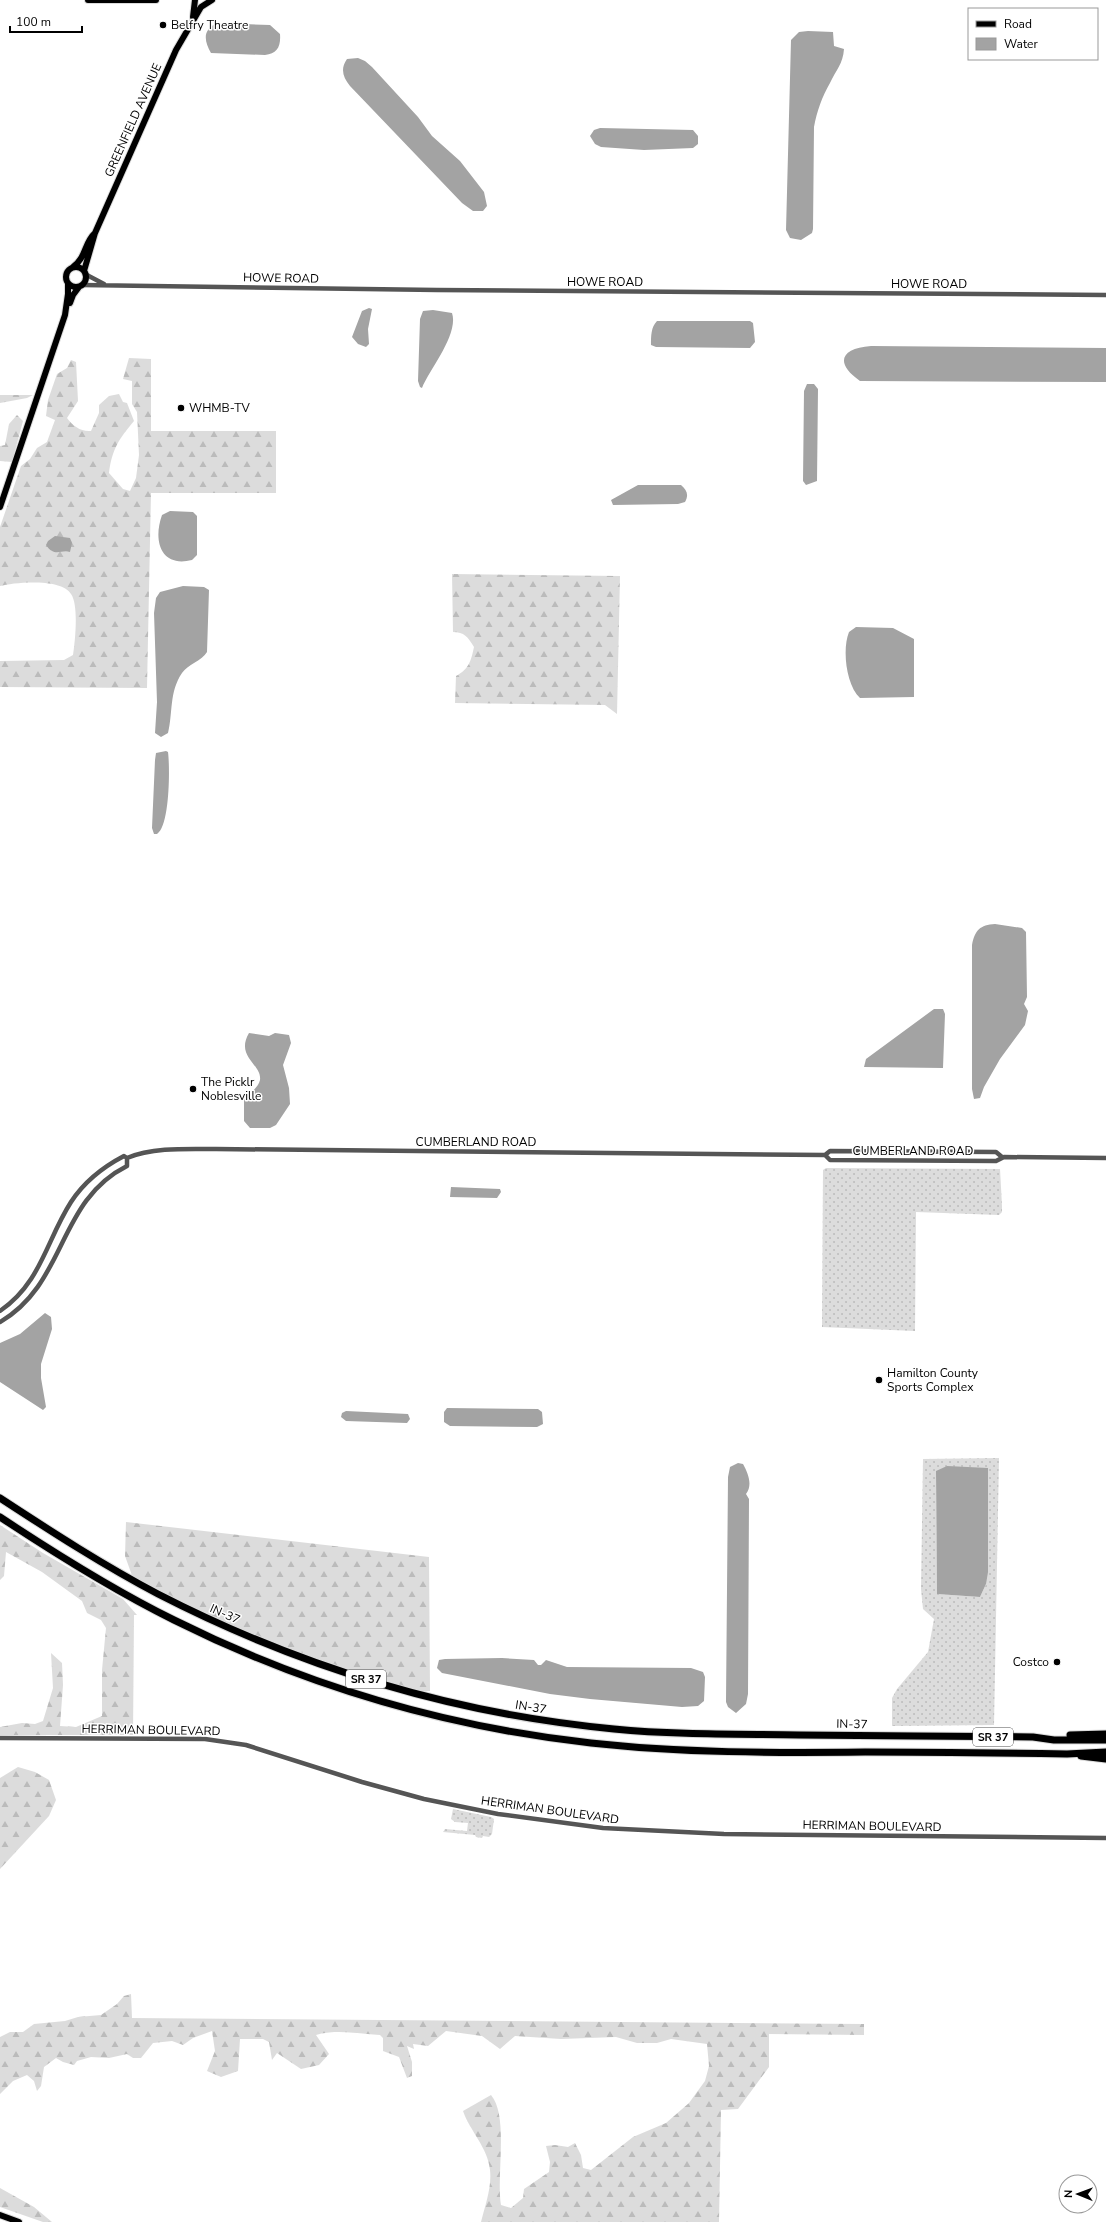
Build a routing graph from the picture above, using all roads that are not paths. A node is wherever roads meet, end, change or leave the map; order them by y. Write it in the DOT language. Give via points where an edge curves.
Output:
graph roads {
  1 [pos="88,0"];
  2 [pos="156,0"];
  3 [pos="190,0"];
  4 [pos="195,0"];
  5 [pos="210,0"];
  6 [pos="194,14"];
  7 [pos="95,233"];
  8 [pos="73,267"];
  9 [pos="85,272"];
  10 [pos="68,283"];
  11 [pos="104,284"];
  12 [pos="81,286"];
  13 [pos="1106,295"];
  14 [pos="65,316"];
  15 [pos="0,507"];
  16 [pos="825,1155"];
  17 [pos="1002,1157"];
  18 [pos="127,1158"];
  19 [pos="1106,1158"];
  20 [pos="0,1311"];
  21 [pos="0,1322"];
  22 [pos="0,1498"];
  23 [pos="0,1518"];
  24 [pos="1106,1734"];
  25 [pos="1033,1737"];
  26 [pos="0,1738"];
  27 [pos="1106,1740"];
  28 [pos="1106,1752"];
  29 [pos="1067,1754"];
  30 [pos="1106,1759"];
  31 [pos="1106,1838"];
  32 [pos="0,2215"];
  33 [pos="20,2222"];
  1 -- 2 [label="main road"];
  3 -- 6 [label="main road"];
  4 -- 6 [label="main road, GREENFIELD AVENUE"];
  5 -- 6 [label="main road, GREENFIELD AVENUE"];
  6 -- 7 [label="main road, GREENFIELD AVENUE"];
  7 -- 8 [label="main road, GREENFIELD AVENUE" via="90,237 83,258"];
  7 -- 9 [label="main road, GREENFIELD AVENUE"];
  8 -- 9 [label="main road"];
  8 -- 10 [label="main road" via="66,274"];
  9 -- 11 [label="street, HOWE ROAD"];
  9 -- 12 [label="main road" via="86,279"];
  10 -- 12 [label="main road"];
  10 -- 14 [label="main road"];
  11 -- 12 [label="street, HOWE ROAD"];
  11 -- 13 [label="street, HOWE ROAD" via="154,287"];
  12 -- 14 [label="main road" via="72,295"];
  14 -- 15 [label="main road"];
  16 -- 17 [label="street, CUMBERLAND ROAD" via="830,1151 996,1152"];
  16 -- 17 [label="street, CUMBERLAND ROAD" via="830,1160 996,1161"];
  16 -- 18 [label="street, CUMBERLAND ROAD" via="216,1149 166,1151 137,1154"];
  17 -- 19 [label="street, CUMBERLAND ROAD"];
  18 -- 20 [label="street, CUMBERLAND ROAD" via="124,1156 106,1167 78,1193 66,1211 36,1273 23,1292"];
  18 -- 21 [label="street" via="127,1166 101,1183 82,1205 37,1290 24,1305"];
  22 -- 25 [label="highway, IN-37 / SR 37" via="109,1567 208,1619 332,1669 450,1702 552,1721 670,1733"];
  23 -- 29 [label="highway, SR 37" via="115,1589 237,1649 360,1695 469,1723 591,1743 668,1749"];
  24 -- 25 [label="highway"];
  25 -- 27 [label="highway, IN-37 / SR 37" via="1054,1740"];
  26 -- 31 [label="street, HERRIMAN BOULEVARD" via="229,1741 424,1799 535,1820 629,1830 724,1834"];
  28 -- 29 [label="highway, SR 37"];
  29 -- 30 [label="highway"];
  32 -- 33 [label="main road"];
}
